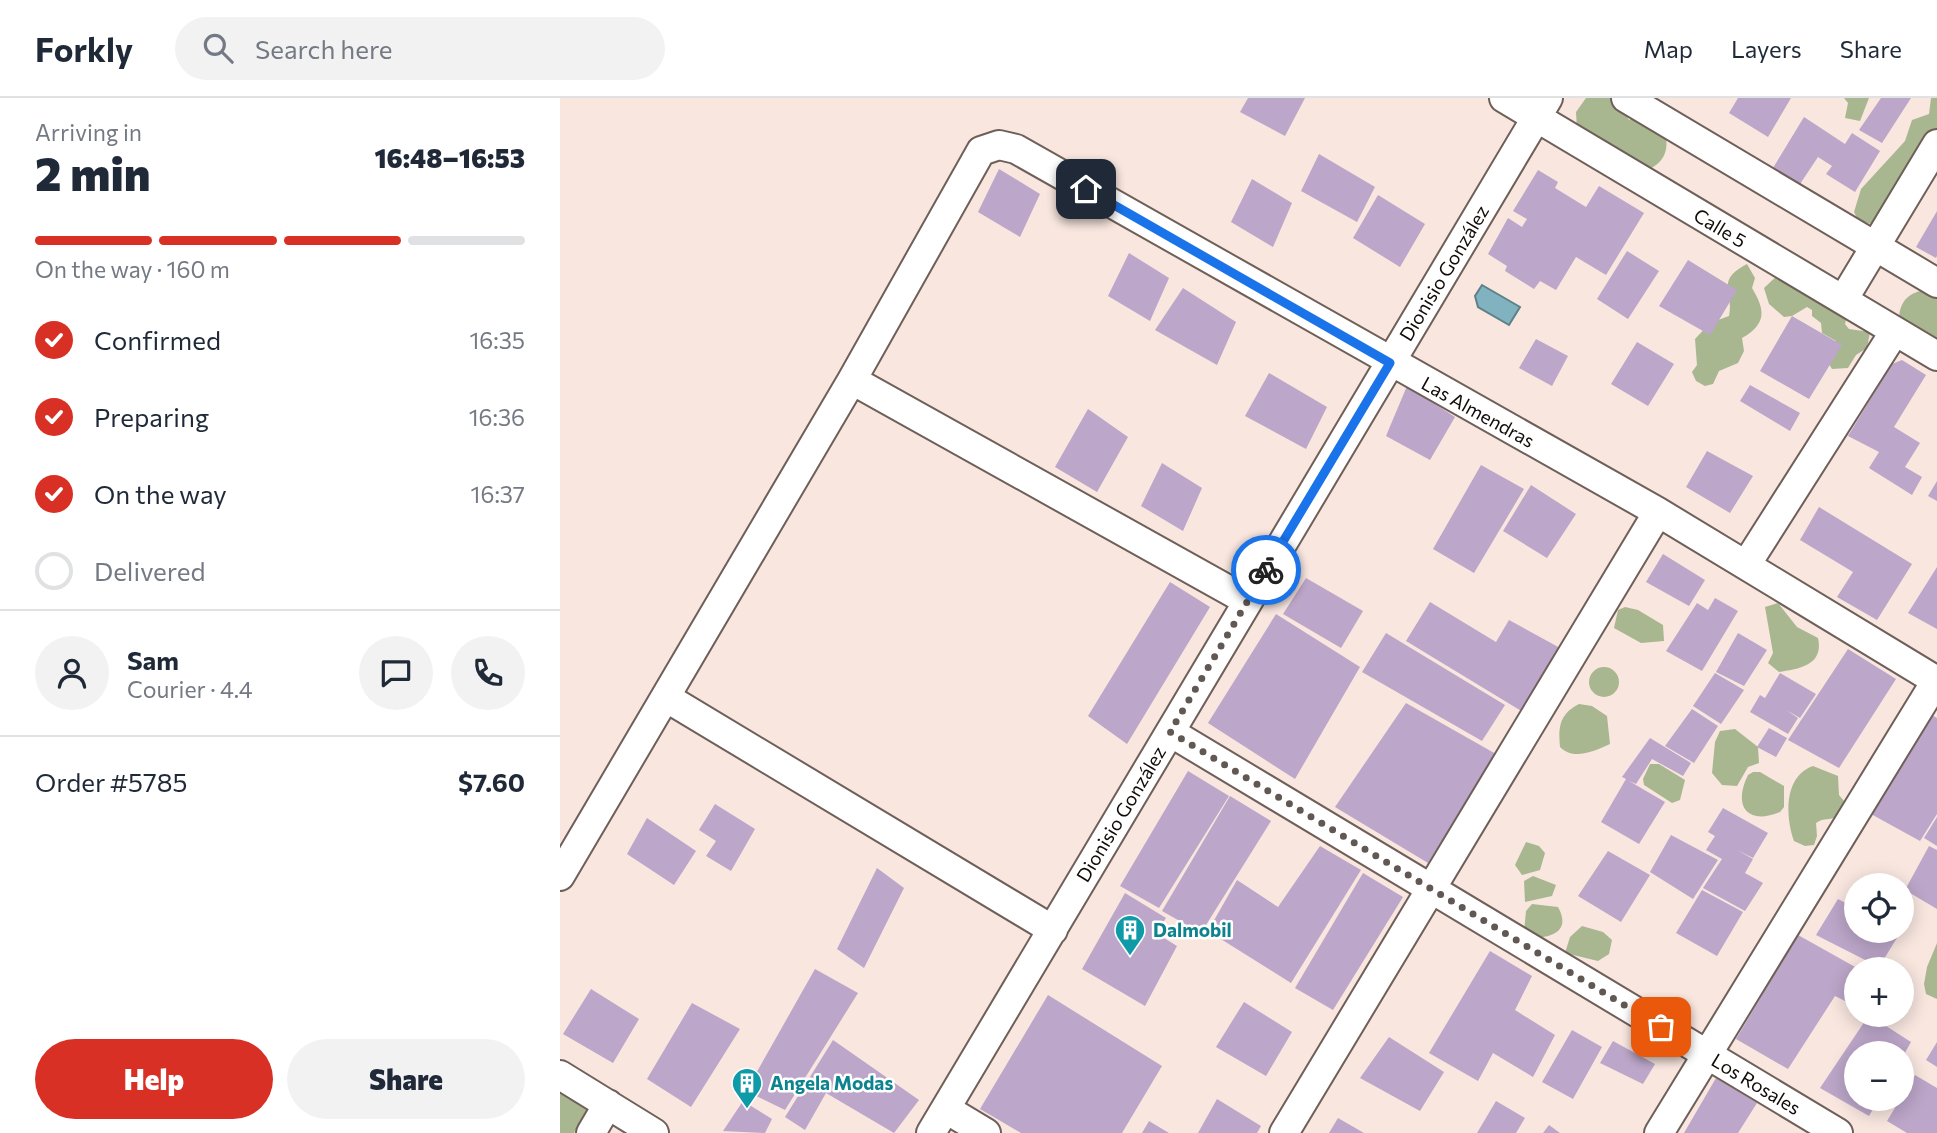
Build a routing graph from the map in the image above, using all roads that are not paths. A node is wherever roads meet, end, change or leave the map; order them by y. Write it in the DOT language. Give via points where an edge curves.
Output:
graph roads {
  1 [pos="1504,98"];
  2 [pos="1626,98"];
  3 [pos="1542,108"];
  4 [pos="1937,144"];
  5 [pos="1875,246"];
  6 [pos="1937,283"];
  7 [pos="1843,300"];
  8 [pos="1895,331"];
  9 [pos="1937,356"];
  10 [pos="1390,363"];
  11 [pos="852,380"];
  12 [pos="1658,512"];
  13 [pos="1746,565"];
  14 [pos="1248,601"];
  15 [pos="1937,681"];
  16 [pos="667,698"];
  17 [pos="1170,732"];
  18 [pos="560,876"];
  19 [pos="1431,889"];
  20 [pos="1053,930"];
  21 [pos="1707,1054"];
  22 [pos="560,1075"];
  23 [pos="608,1104"];
  24 [pos="946,1109"];
  25 [pos="591,1133"];
  26 [pos="654,1133"];
  27 [pos="931,1133"];
  28 [pos="986,1133"];
  29 [pos="1284,1133"];
  30 [pos="1659,1133"];
  31 [pos="1838,1133"];
  1 -- 3 [label="street, Calle 5"];
  2 -- 5 [label="street"];
  3 -- 7 [label="street, Calle 5"];
  3 -- 10 [label="street, Dionisio González"];
  4 -- 5 [label="street"];
  5 -- 6 [label="street"];
  5 -- 7 [label="street"];
  7 -- 8 [label="street, Calle 5"];
  8 -- 9 [label="street, Calle 5"];
  8 -- 13 [label="street"];
  10 -- 11 [label="street, Las Almendras" via="1016,149 999,145 981,151"];
  10 -- 12 [label="street, Las Almendras"];
  10 -- 14 [label="street, Dionisio González"];
  11 -- 14 [label="street"];
  11 -- 16 [label="street"];
  12 -- 13 [label="street, Las Almendras"];
  12 -- 19 [label="street"];
  13 -- 15 [label="street, Las Almendras"];
  14 -- 17 [label="street, Dionisio González"];
  15 -- 21 [label="street"];
  16 -- 18 [label="street"];
  16 -- 20 [label="street"];
  17 -- 19 [label="street, Los Rosales"];
  17 -- 20 [label="street, Dionisio González"];
  19 -- 21 [label="street, Los Rosales"];
  19 -- 29 [label="street"];
  20 -- 24 [label="street, Dionisio González"];
  21 -- 30 [label="street"];
  21 -- 31 [label="street, Los Rosales"];
  22 -- 23 [label="street"];
  23 -- 25 [label="street"];
  23 -- 26 [label="street"];
  24 -- 27 [label="street, Dionisio González"];
  24 -- 28 [label="street"];
}
